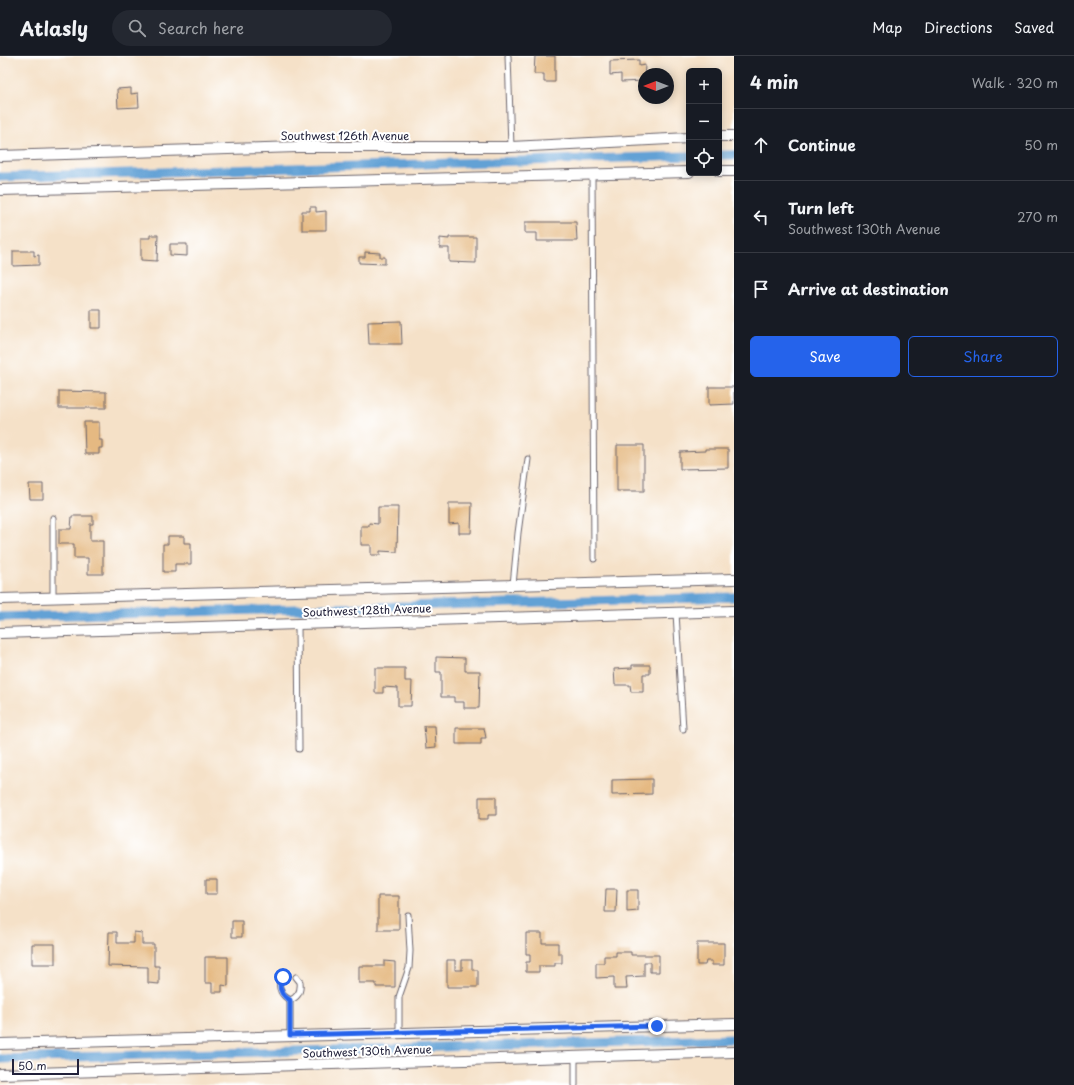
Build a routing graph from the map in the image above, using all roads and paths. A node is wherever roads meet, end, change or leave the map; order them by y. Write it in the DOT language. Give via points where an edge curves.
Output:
graph roads {
  1 [pos="508,56"];
  2 [pos="722,136"];
  3 [pos="734,136"];
  4 [pos="686,138"];
  5 [pos="511,147"];
  6 [pos="0,156"];
  7 [pos="722,171"];
  8 [pos="734,171"];
  9 [pos="686,172"];
  10 [pos="592,175"];
  11 [pos="0,190"];
  12 [pos="528,459"];
  13 [pos="53,518"];
  14 [pos="594,559"];
  15 [pos="734,579"];
  16 [pos="513,585"];
  17 [pos="53,598"];
  18 [pos="0,599"];
  19 [pos="734,611"];
  20 [pos="676,613"];
  21 [pos="298,624"];
  22 [pos="0,633"];
  23 [pos="683,729"];
  24 [pos="299,749"];
  25 [pos="408,915"];
  26 [pos="283,977"];
  27 [pos="296,977"];
  28 [pos="290,1000"];
  29 [pos="734,1024"];
  30 [pos="399,1032"];
  31 [pos="290,1035"];
  32 [pos="0,1044"];
  33 [pos="734,1052"];
  34 [pos="575,1057"];
  35 [pos="0,1074"];
  36 [pos="575,1085"];
  1 -- 5 [label="lane"];
  2 -- 3 [label="street"];
  4 -- 5 [label="street, Southwest 126th Avenue"];
  5 -- 6 [label="street, Southwest 126th Avenue" via="298,147"];
  7 -- 8 [label="street"];
  9 -- 10 [label="street"];
  10 -- 11 [label="street"];
  10 -- 14 [label="lane"];
  12 -- 16 [label="lane"];
  13 -- 17 [label="lane"];
  15 -- 16 [label="street, Southwest 128th Avenue"];
  16 -- 17 [label="street, Southwest 128th Avenue"];
  17 -- 18 [label="street, Southwest 128th Avenue"];
  19 -- 20 [label="street, Southwest 128th Avenue"];
  20 -- 21 [label="street, Southwest 128th Avenue"];
  20 -- 23 [label="lane"];
  21 -- 22 [label="street, Southwest 128th Avenue"];
  21 -- 24 [label="lane"];
  25 -- 30 [label="lane" via="410,957 399,997"];
  26 -- 28 [label="lane" via="280,980 280,989"];
  27 -- 28 [label="lane" via="300,982 300,991"];
  28 -- 31 [label="lane"];
  29 -- 30 [label="street, Southwest 130th Avenue"];
  30 -- 31 [label="street, Southwest 130th Avenue"];
  31 -- 32 [label="street, Southwest 130th Avenue"];
  33 -- 34 [label="street, Southwest 130th Avenue"];
  34 -- 35 [label="street, Southwest 130th Avenue"];
  34 -- 36 [label="lane"];
}
